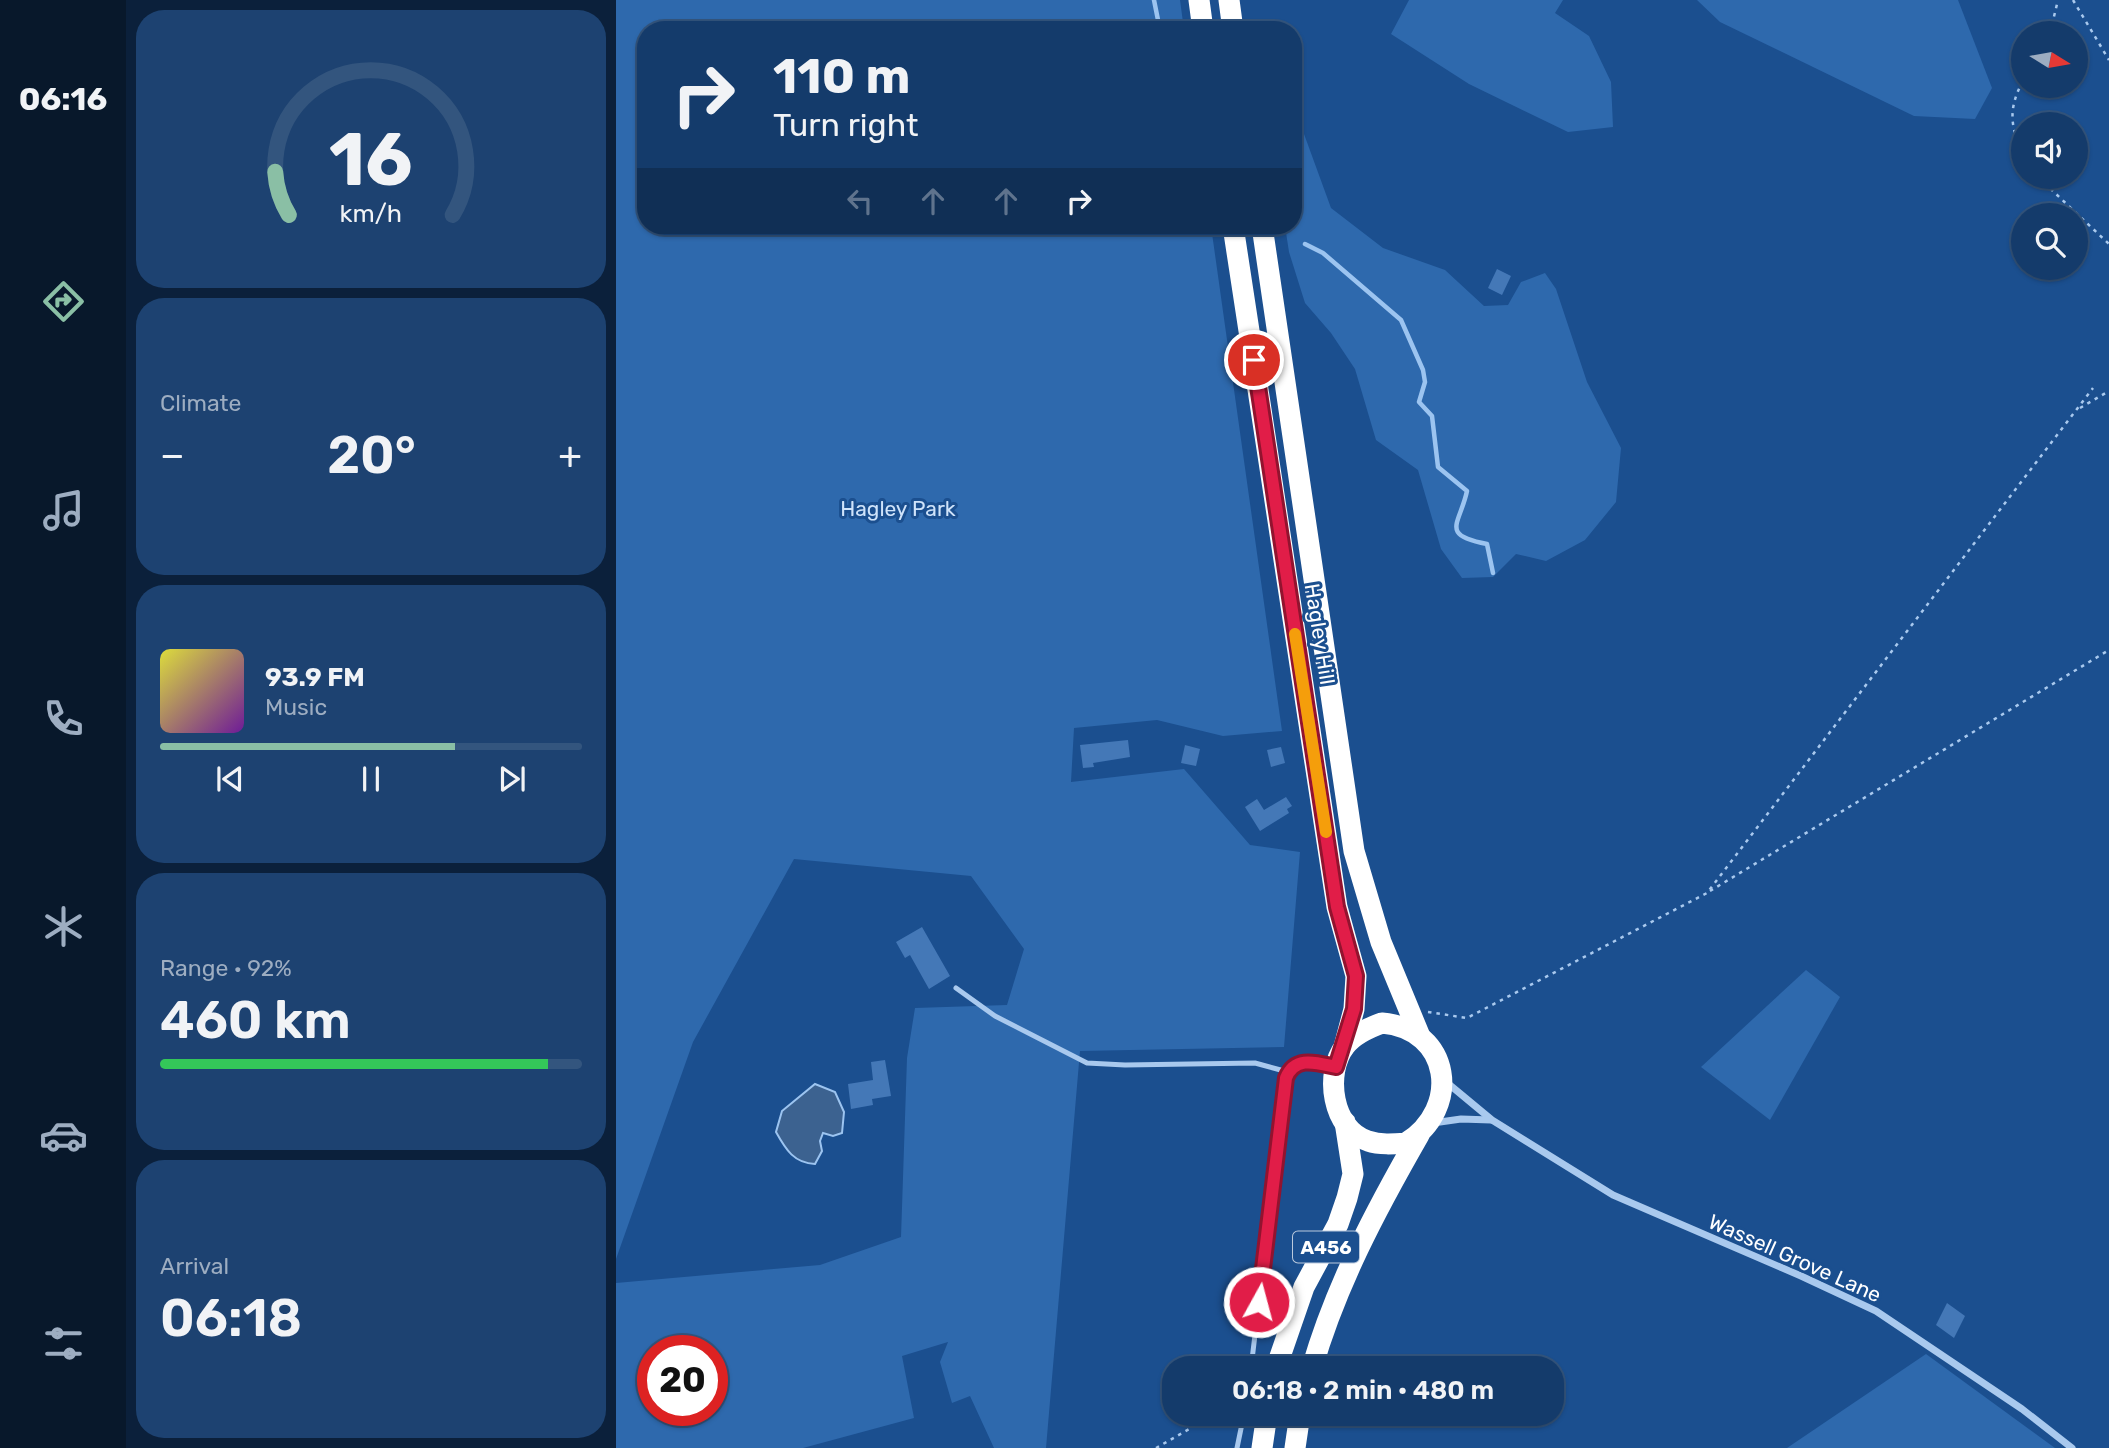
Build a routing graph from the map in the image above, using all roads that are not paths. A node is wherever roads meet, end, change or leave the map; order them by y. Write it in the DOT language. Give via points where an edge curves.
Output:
graph roads {
  1 [pos="1199,0"];
  2 [pos="1229,0"];
  3 [pos="1202,21"];
  4 [pos="1232,21"];
  5 [pos="1234,235"];
  6 [pos="1263,235"];
  7 [pos="956,988"];
  8 [pos="1419,1034"];
  9 [pos="1344,1046"];
  10 [pos="1336,1067"];
  11 [pos="1288,1072"];
  12 [pos="1443,1079"];
  13 [pos="1492,1121"];
  14 [pos="1345,1122"];
  15 [pos="1425,1129"];
  16 [pos="1252,1356"];
  17 [pos="1280,1356"];
  18 [pos="1316,1356"];
  19 [pos="1242,1426"];
  20 [pos="1266,1426"];
  21 [pos="1298,1426"];
  22 [pos="1237,1448"];
  23 [pos="1262,1448"];
  24 [pos="1295,1448"];
  25 [pos="2072,1448"];
  1 -- 3 [label="highway"];
  2 -- 4 [label="highway"];
  5 -- 9 [label="highway, Hagley Hill" via="1335,893 1356,976 1354,1009"];
  6 -- 8 [label="highway, Hagley Hill" via="1354,851 1381,942"];
  7 -- 11 [label="lane" via="995,1016 1087,1063 1255,1063"];
  8 -- 9 [label="highway" via="1382,1023"];
  8 -- 12 [label="highway" via="1434,1052"];
  9 -- 10 [label="highway"];
  10 -- 11 [label="lane" via="1304,1062"];
  10 -- 14 [label="highway" via="1337,1108"];
  11 -- 16 [label="lane"];
  12 -- 13 [label="street, Wassell Grove Lane"];
  12 -- 15 [label="highway"];
  13 -- 15 [label="street, Wassell Grove Lane" via="1461,1119"];
  13 -- 25 [label="street, Wassell Grove Lane" via="1613,1195 1876,1311"];
  14 -- 15 [label="highway" via="1365,1140 1377,1143 1406,1143"];
  14 -- 17 [label="highway, A456" via="1353,1174 1347,1198 1304,1287"];
  15 -- 18 [label="highway, A456" via="1353,1260"];
  19 -- 22 [label="lane"];
  20 -- 23 [label="highway"];
  21 -- 24 [label="highway"];
}
